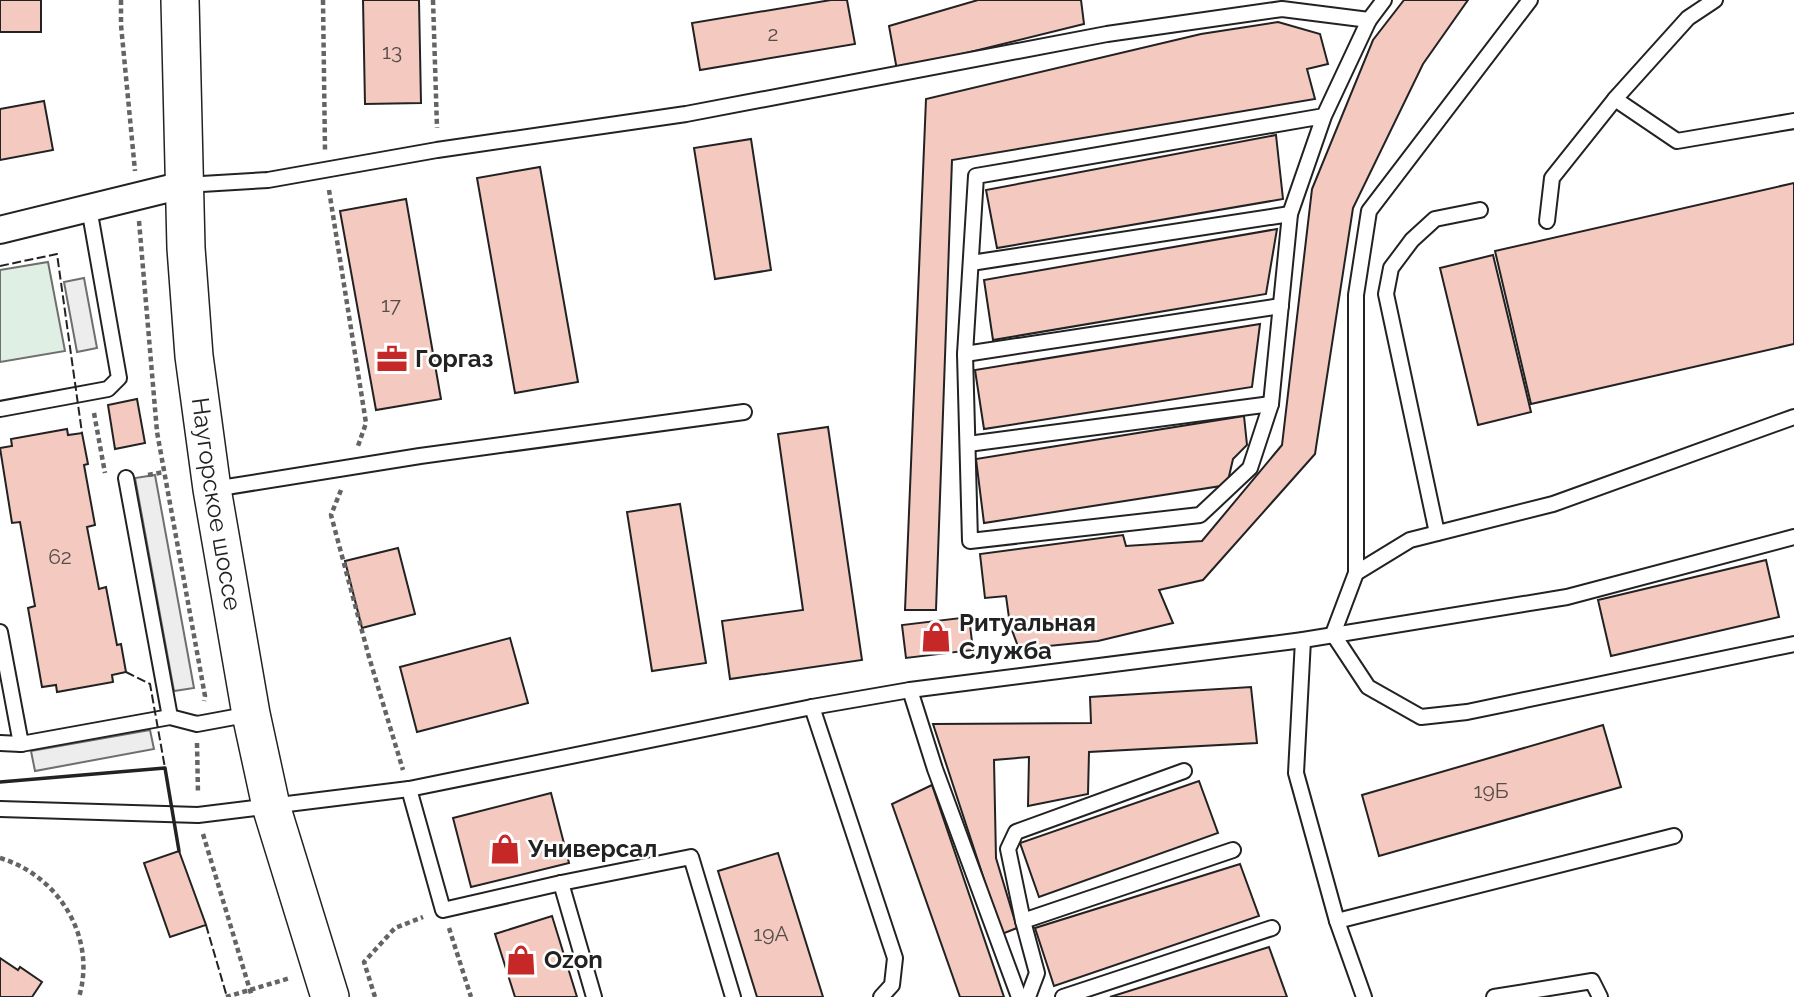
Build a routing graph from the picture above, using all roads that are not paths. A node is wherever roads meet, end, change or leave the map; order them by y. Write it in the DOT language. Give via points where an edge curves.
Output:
graph roads {
  1 [pos="180,0"];
  2 [pos="1384,0"];
  3 [pos="1530,0"];
  4 [pos="1715,0"];
  5 [pos="1369,20"];
  6 [pos="1615,99"];
  7 [pos="1324,116"];
  8 [pos="1794,121"];
  9 [pos="183,185"];
  10 [pos="89,208"];
  11 [pos="1480,209"];
  12 [pos="1290,215"];
  13 [pos="1547,221"];
  14 [pos="0,230"];
  15 [pos="971,264"];
  16 [pos="1280,306"];
  17 [pos="965,354"];
  18 [pos="1271,404"];
  19 [pos="0,409"];
  20 [pos="744,412"];
  21 [pos="1794,417"];
  22 [pos="968,443"];
  23 [pos="126,478"];
  24 [pos="212,489"];
  25 [pos="1437,533"];
  26 [pos="1794,537"];
  27 [pos="1356,573"];
  28 [pos="0,632"];
  29 [pos="1333,634"];
  30 [pos="1303,640"];
  31 [pos="1794,644"];
  32 [pos="910,690"];
  33 [pos="812,707"];
  34 [pos="251,714"];
  35 [pos="170,717"];
  36 [pos="0,743"];
  37 [pos="20,744"];
  38 [pos="1184,771"];
  39 [pos="409,789"];
  40 [pos="271,806"];
  41 [pos="0,809"];
  42 [pos="1674,836"];
  43 [pos="1233,850"];
  44 [pos="561,883"];
  45 [pos="1023,920"];
  46 [pos="1337,921"];
  47 [pos="1272,928"];
  48 [pos="325,982"];
  49 [pos="594,997"];
  50 [pos="733,997"];
  51 [pos="881,997"];
  52 [pos="1019,997"];
  53 [pos="1028,997"];
  54 [pos="1063,997"];
  55 [pos="1364,997"];
  56 [pos="1494,997"];
  57 [pos="1601,997"];
  1 -- 9 [label="main road, Наугорское шоссе"];
  2 -- 5 [label="lane"];
  3 -- 27 [label="lane" via="1369,211 1356,295"];
  4 -- 6 [label="lane" via="1688,18"];
  5 -- 7 [label="lane"];
  5 -- 9 [label="lane" via="1282,9 1107,34 686,114 268,180"];
  6 -- 8 [label="lane" via="1677,141"];
  6 -- 13 [label="lane" via="1552,178"];
  7 -- 12 [label="lane"];
  7 -- 15 [label="lane" via="976,176"];
  9 -- 10 [label="street"];
  9 -- 24 [label="main road, Наугорское шоссе" via="194,356"];
  10 -- 14 [label="street"];
  10 -- 19 [label="lane" via="119,378 108,389"];
  11 -- 25 [label="lane" via="1435,219 1412,240 1391,268 1386,295"];
  12 -- 15 [label="lane"];
  12 -- 16 [label="lane"];
  15 -- 17 [label="lane"];
  16 -- 17 [label="lane"];
  16 -- 18 [label="lane"];
  17 -- 22 [label="lane"];
  18 -- 22 [label="lane"];
  18 -- 22 [label="lane" via="1251,468 1200,515 970,541"];
  20 -- 24 [label="lane"];
  21 -- 25 [label="lane" via="1553,504"];
  23 -- 35 [label="lane"];
  24 -- 34 [label="main road, Наугорское шоссе"];
  25 -- 27 [label="lane" via="1410,540"];
  26 -- 29 [label="lane" via="1567,597"];
  27 -- 29 [label="lane"];
  28 -- 37 [label="lane"];
  29 -- 30 [label="lane"];
  29 -- 31 [label="lane" via="1368,687 1421,717 1467,712"];
  30 -- 32 [label="lane"];
  30 -- 46 [label="lane" via="1296,774"];
  32 -- 33 [label="lane"];
  32 -- 52 [label="lane"];
  33 -- 39 [label="lane"];
  33 -- 51 [label="lane" via="895,958 892,985"];
  34 -- 35 [label="lane" via="197,724"];
  34 -- 40 [label="main road, Наугорское шоссе"];
  35 -- 37 [label="lane"];
  36 -- 37 [label="lane"];
  38 -- 45 [label="lane" via="1016,832 1008,849"];
  39 -- 40 [label="lane"];
  39 -- 44 [label="lane" via="443,910"];
  40 -- 41 [label="lane" via="198,815"];
  40 -- 48 [label="main road, Наугорское шоссе"];
  42 -- 46 [label="lane"];
  43 -- 45 [label="lane"];
  44 -- 49 [label="lane"];
  44 -- 50 [label="lane" via="691,857"];
  45 -- 53 [label="lane" via="1037,973"];
  46 -- 55 [label="lane"];
  47 -- 54 [label="lane"];
  56 -- 57 [label="lane" via="1592,981"];
}
